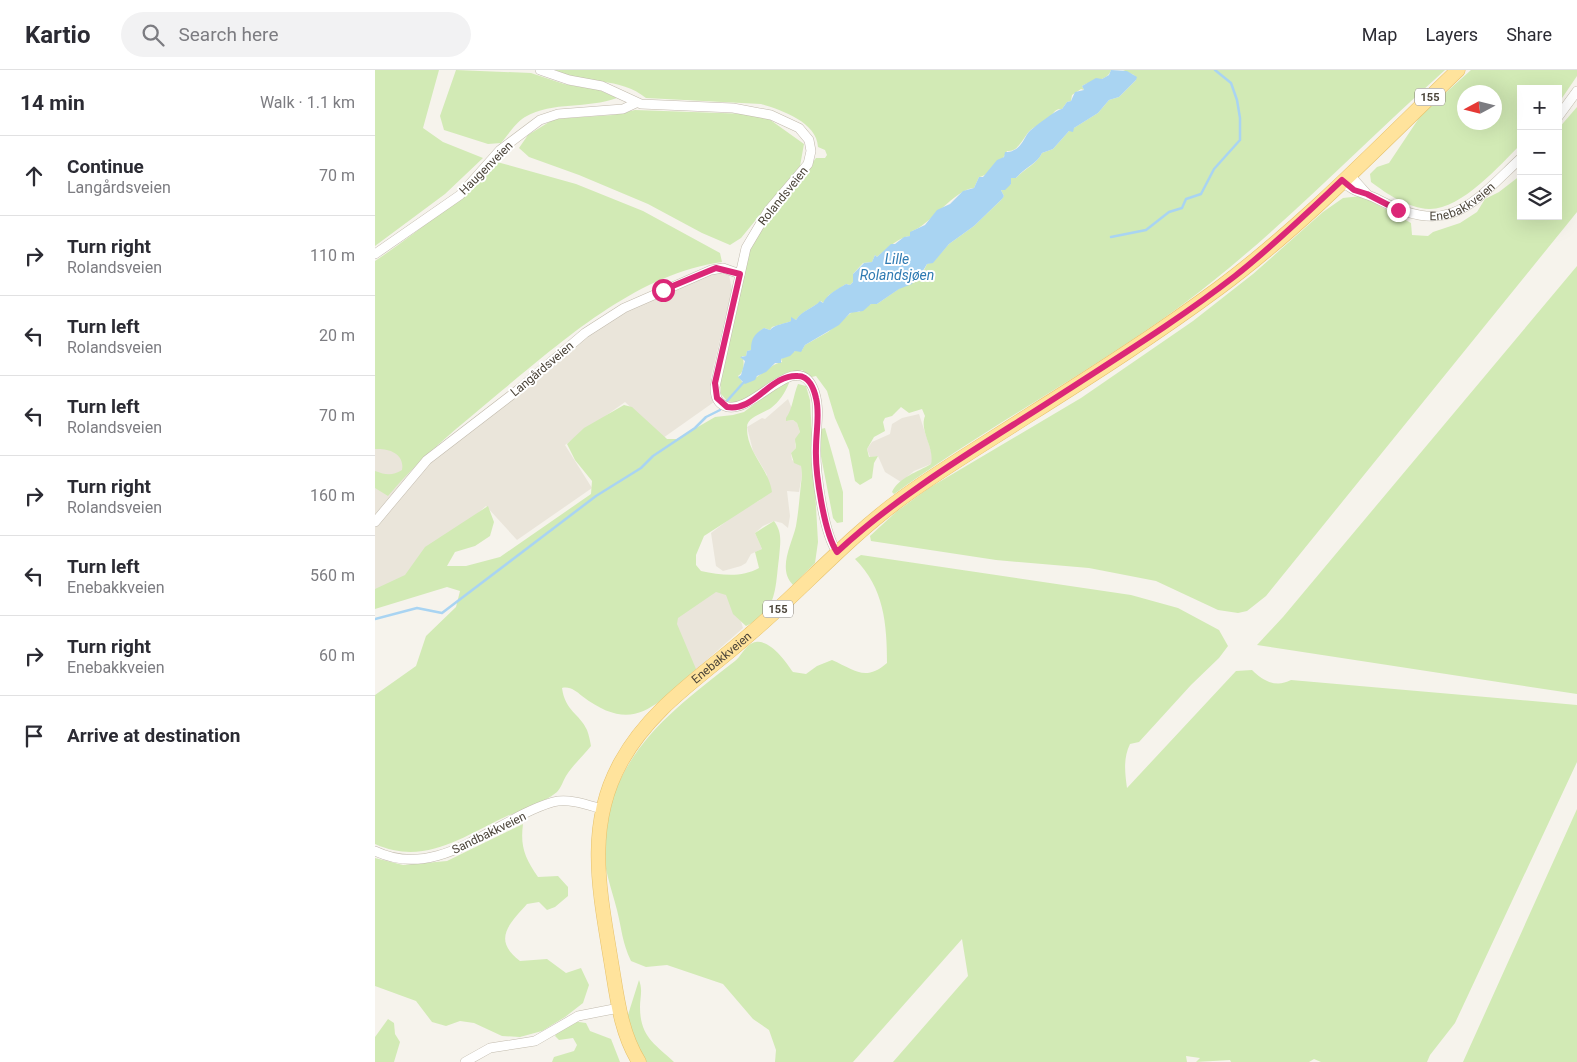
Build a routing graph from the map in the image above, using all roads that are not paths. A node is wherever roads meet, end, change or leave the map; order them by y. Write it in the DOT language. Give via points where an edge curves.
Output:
graph roads {
  1 [pos="540,70"];
  2 [pos="1458,70"];
  3 [pos="1577,91"];
  4 [pos="636,103"];
  5 [pos="1562,112"];
  6 [pos="1517,162"];
  7 [pos="1346,177"];
  8 [pos="375,254"];
  9 [pos="740,274"];
  10 [pos="375,522"];
  11 [pos="837,552"];
  12 [pos="602,810"];
  13 [pos="375,852"];
  14 [pos="619,1008"];
  15 [pos="465,1062"];
  16 [pos="639,1062"];
  1 -- 4 [label="street, Rolandsveien" via="609,88"];
  2 -- 7 [label="main road, Enebakkveien / 155"];
  3 -- 5 [label="street"];
  4 -- 8 [label="street, Haugenveien" via="623,109 558,114 540,120 500,150 460,195"];
  4 -- 9 [label="street, Rolandsveien" via="752,111 788,122 807,136 811,151 808,164 756,229 746,248"];
  6 -- 7 [label="street, Enebakkveien" via="1470,204 1442,216 1415,216 1367,194"];
  7 -- 11 [label="main road, Enebakkveien / 155" via="1221,286 1081,382 909,492"];
  9 -- 10 [label="street, Langårdsveien" via="723,268 711,270 602,321 427,460"];
  9 -- 11 [label="street, Rolandsveien" via="715,383 717,398 727,407 740,407 786,378 799,376 808,380 817,406 817,472 829,536"];
  11 -- 12 [label="main road, Enebakkveien / 155" via="757,629 653,717 621,761"];
  12 -- 13 [label="street, Sandbakkveien" via="577,803 554,802 442,856 413,860"];
  12 -- 14 [label="main road, Enebakkveien / 155" via="597,853 598,880"];
  14 -- 15 [label="street" via="578,1016 535,1041 490,1048"];
  14 -- 16 [label="main road, Enebakkveien / 155" via="626,1036"];
}
